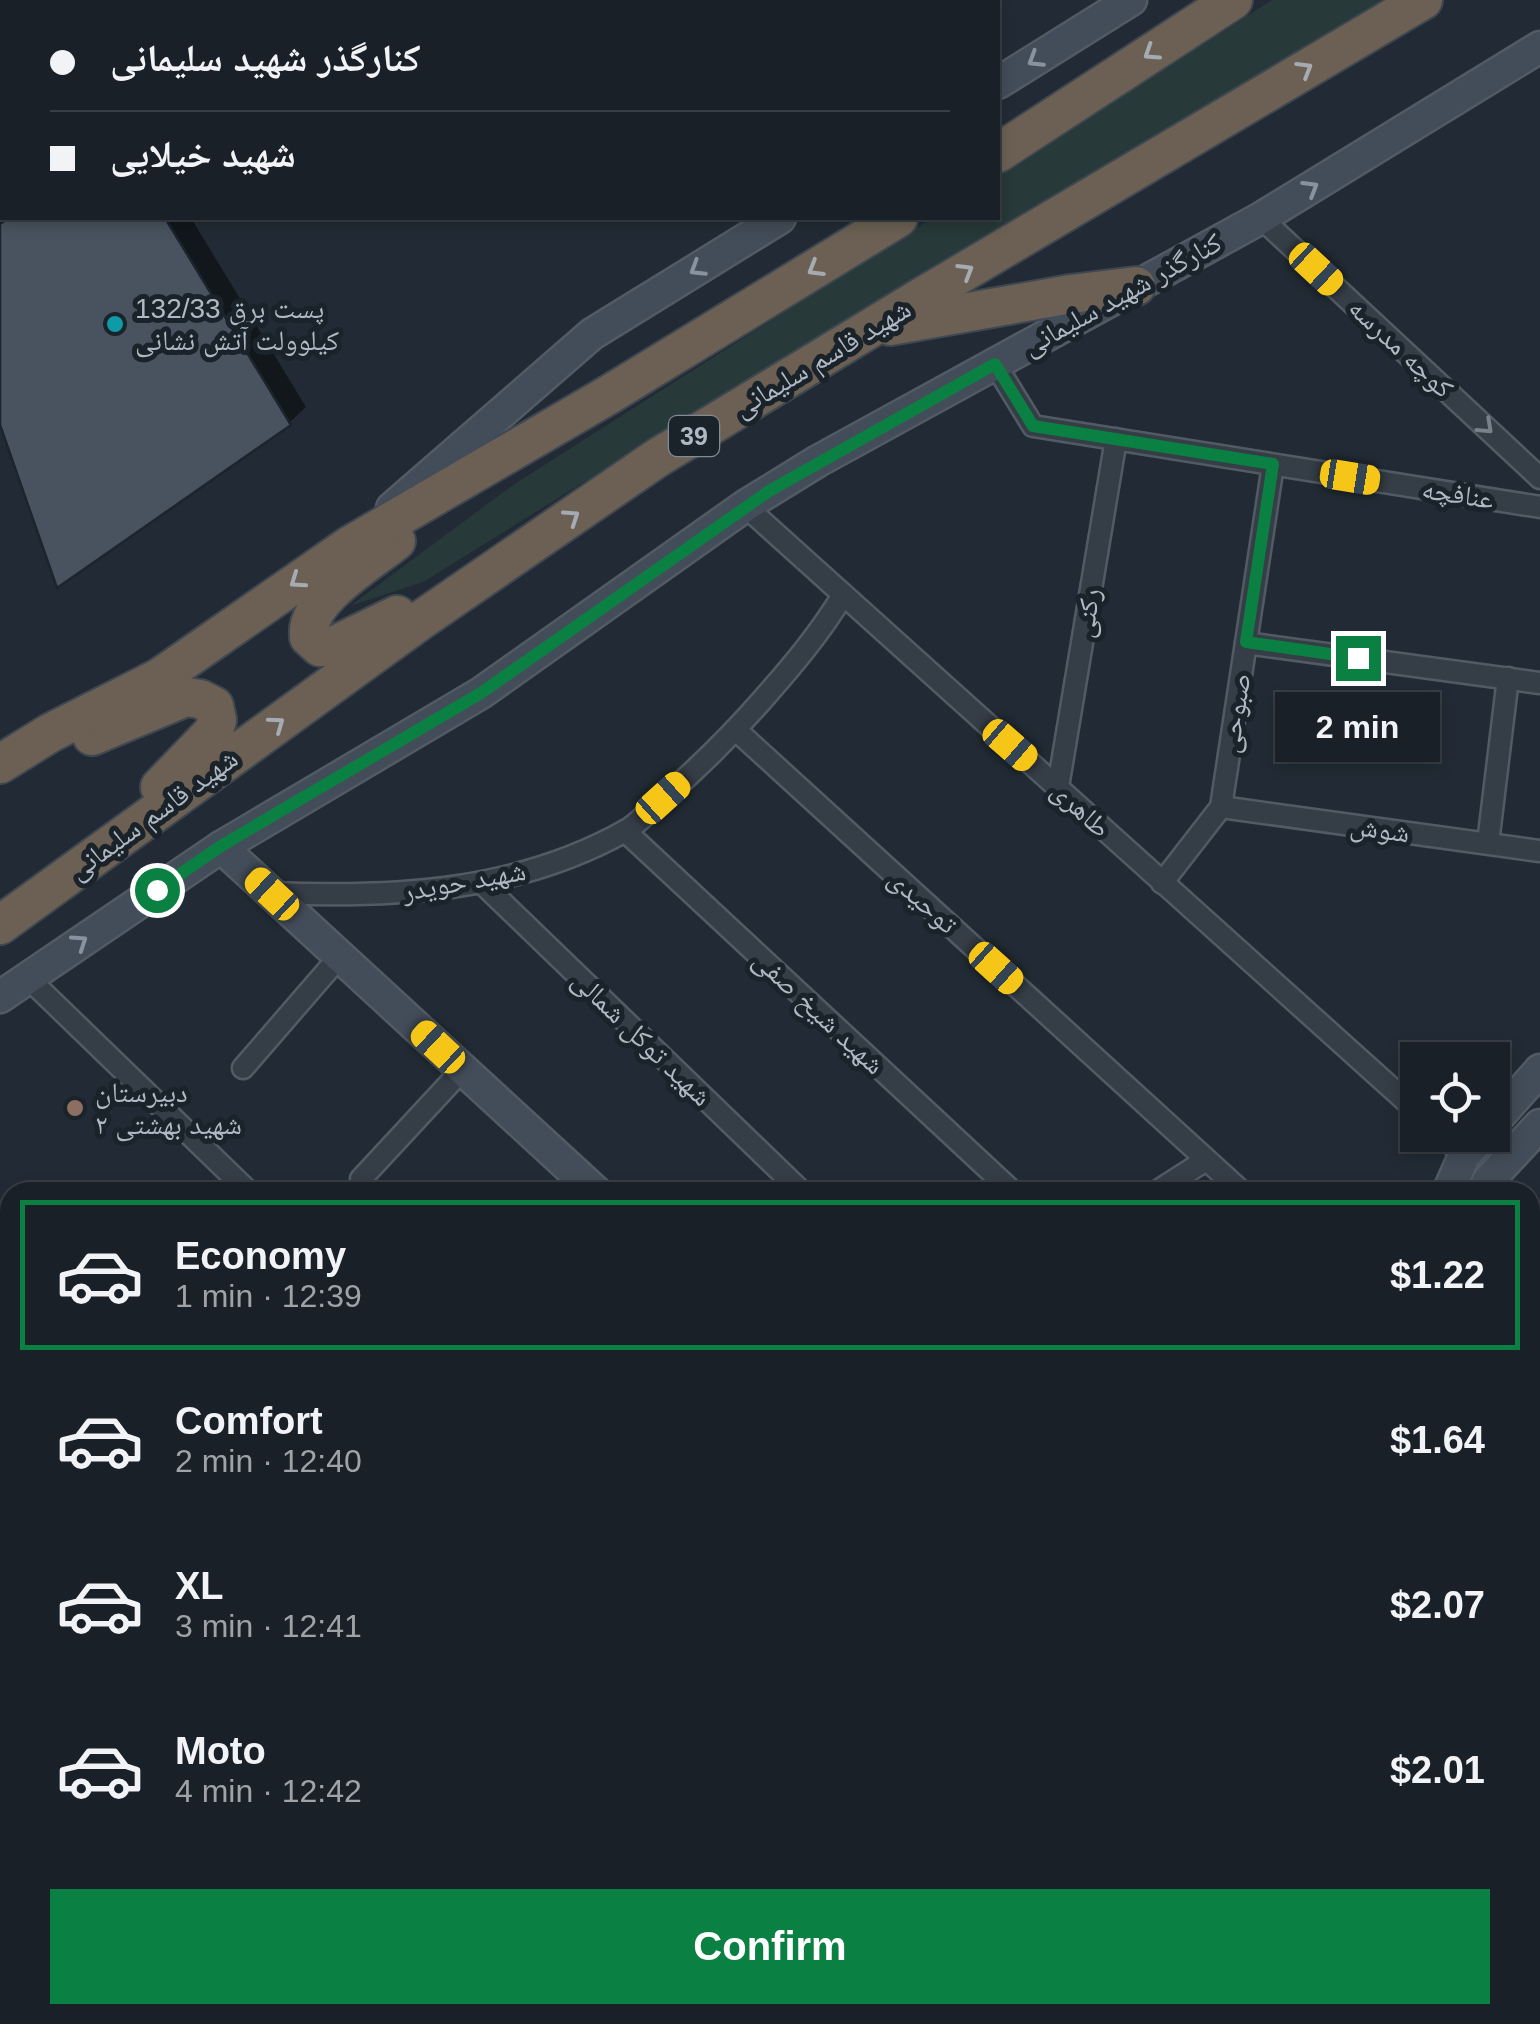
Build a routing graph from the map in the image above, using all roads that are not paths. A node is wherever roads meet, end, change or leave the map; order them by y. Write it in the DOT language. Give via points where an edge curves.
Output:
graph roads {
  1 [pos="1131,0"];
  2 [pos="1232,0"];
  3 [pos="1423,0"];
  4 [pos="1538,53"];
  5 [pos="1000,82"];
  6 [pos="1000,152"];
  7 [pos="1261,218"];
  8 [pos="777,220"];
  9 [pos="895,220"];
  10 [pos="1136,286"];
  11 [pos="868,330"];
  12 [pos="995,364"];
  13 [pos="1116,440"];
  14 [pos="495,461"];
  15 [pos="1273,464"];
  16 [pos="1540,478"];
  17 [pos="745,506"];
  18 [pos="1540,507"];
  19 [pos="349,546"];
  20 [pos="513,557"];
  21 [pos="843,595"];
  22 [pos="1246,642"];
  23 [pos="1508,678"];
  24 [pos="1540,682"];
  25 [pos="737,731"];
  26 [pos="12,756"];
  27 [pos="1058,787"];
  28 [pos="1221,807"];
  29 [pos="625,831"];
  30 [pos="1488,843"];
  31 [pos="221,846"];
  32 [pos="1540,851"];
  33 [pos="1162,883"];
  34 [pos="482,884"];
  35 [pos="48,890"];
  36 [pos="272,894"];
  37 [pos="0,925"];
  38 [pos="340,956"];
  39 [pos="28,978"];
  40 [pos="0,998"];
  41 [pos="243,1068"];
  42 [pos="463,1070"];
  43 [pos="1540,1070"];
  44 [pos="1400,1096"];
  45 [pos="1510,1104"];
  46 [pos="1540,1125"];
  47 [pos="1460,1152"];
  48 [pos="1469,1152"];
  49 [pos="1206,1160"];
  50 [pos="362,1179"];
  51 [pos="239,1182"];
  52 [pos="579,1182"];
  53 [pos="792,1182"];
  54 [pos="1003,1182"];
  55 [pos="1172,1182"];
  56 [pos="1231,1182"];
  57 [pos="1451,1182"];
  58 [pos="1486,1182"];
  59 [pos="1495,1182"];
  1 -- 5 [label="street, one-way"];
  2 -- 6 [label="highway, one-way"];
  11 -- 3 [label="highway, شهید قاسم سلیمانی / 39, one-way"];
  7 -- 4 [label="street, کنارگذر شهید سلیمانی, one-way"];
  7 -- 10 [label="street, کنارگذر شهید سلیمانی"];
  7 -- 16 [label="street, کوچه مدرسه, one-way"];
  8 -- 19 [label="street, one-way" via="592,334"];
  9 -- 14 [label="highway, one-way"];
  10 -- 11 [label="highway"];
  10 -- 12 [label="street, کنارگذر شهید سلیمانی"];
  20 -- 11 [label="highway, شهید قاسم سلیمانی / 39, one-way" via="657,458"];
  12 -- 13 [label="street, عنافچه" via="1033,426"];
  12 -- 17 [label="street, کنارگذر شهید سلیمانی"];
  13 -- 15 [label="street, عنافچه"];
  13 -- 27 [label="street, رکنی"];
  14 -- 19 [label="highway"];
  14 -- 20 [label="highway" via="321,601 307,624 309,637 320,647 341,643"];
  15 -- 18 [label="street, عنافچه"];
  15 -- 22 [label="street, صبوحی"];
  17 -- 21 [label="street, طاهری"];
  17 -- 31 [label="street, کنارگذر شهید سلیمانی" via="481,693"];
  19 -- 26 [label="highway, one-way" via="159,678"];
  35 -- 20 [label="highway, شهید قاسم سلیمانی / 39, one-way"];
  21 -- 25 [label="street, شهید حویدر" via="805,652"];
  21 -- 27 [label="street, طاهری"];
  22 -- 23 [label="street"];
  22 -- 28 [label="street, صبوحی"];
  23 -- 24 [label="street"];
  23 -- 30 [label="street"];
  25 -- 29 [label="street, شهید حویدر"];
  25 -- 49 [label="street, توحیدی"];
  26 -- 35 [label="highway" via="78,742 186,698 214,706 214,731"];
  27 -- 33 [label="street, طاهری"];
  28 -- 30 [label="street, شوش"];
  28 -- 33 [label="street, صبوحی"];
  29 -- 34 [label="street, شهید حویدر" via="569,858"];
  29 -- 54 [label="street, شهید شیخ صفی"];
  30 -- 32 [label="street, شوش"];
  31 -- 36 [label="street"];
  39 -- 31 [label="street, کنارگذر شهید سلیمانی, one-way"];
  33 -- 44 [label="street, طاهری"];
  34 -- 36 [label="street, شهید حویدر" via="373,896"];
  34 -- 53 [label="street, شهید توکل شمالی"];
  35 -- 37 [label="highway, شهید قاسم سلیمانی / 39"];
  36 -- 38 [label="street"];
  38 -- 41 [label="street"];
  38 -- 42 [label="street"];
  39 -- 40 [label="street, کنارگذر شهید سلیمانی"];
  39 -- 51 [label="street"];
  42 -- 50 [label="street"];
  42 -- 52 [label="street"];
  43 -- 45 [label="street"];
  46 -- 59 [label="street"];
  47 -- 57 [label="street"];
  48 -- 58 [label="street"];
  49 -- 55 [label="street"];
  49 -- 56 [label="street, توحیدی"];
}
